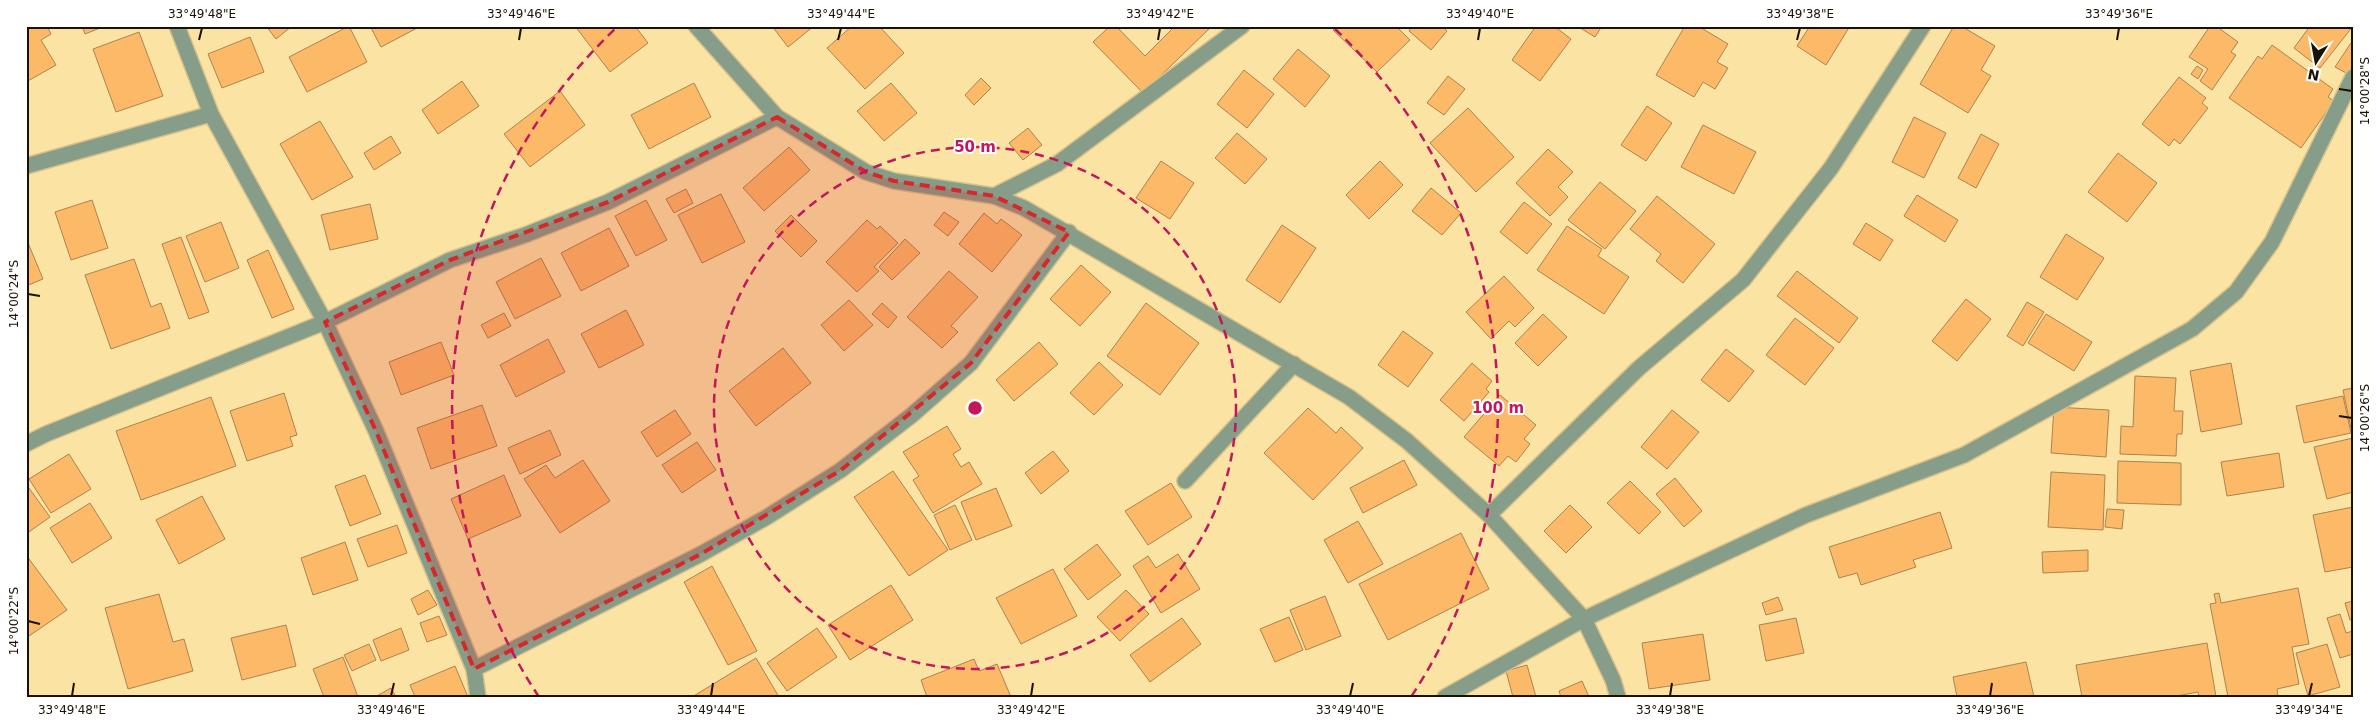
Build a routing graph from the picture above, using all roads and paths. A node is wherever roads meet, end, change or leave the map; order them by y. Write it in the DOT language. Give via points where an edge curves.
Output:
graph roads {
  1 [pos="177,26"];
  2 [pos="696,26"];
  3 [pos="1242,26"];
  4 [pos="1923,26"];
  5 [pos="2353,77"];
  6 [pos="211,114"];
  7 [pos="777,117"];
  8 [pos="26,166"];
  9 [pos="994,196"];
  10 [pos="1069,232"];
  11 [pos="325,322"];
  12 [pos="1294,364"];
  13 [pos="26,444"];
  14 [pos="1185,481"];
  15 [pos="1489,515"];
  16 [pos="1584,619"];
  17 [pos="474,669"];
  18 [pos="478,697"];
  19 [pos="1445,697"];
  20 [pos="1618,697"];
  1 -- 6 [label="street"];
  2 -- 7 [label="street"];
  3 -- 9 [label="street" via="1057,164"];
  4 -- 15 [label="street" via="1831,168 1743,280 1639,368"];
  5 -- 16 [label="street" via="2272,242 2236,292 2192,329 1964,455 1806,515"];
  6 -- 8 [label="street"];
  6 -- 11 [label="street"];
  7 -- 9 [label="street" via="866,172 894,181"];
  7 -- 11 [label="street" via="608,202 526,235 450,260"];
  9 -- 10 [label="street"];
  10 -- 12 [label="street"];
  10 -- 17 [label="street" via="971,363 912,415 840,470 701,554"];
  11 -- 13 [label="street"];
  11 -- 17 [label="street" via="376,431"];
  12 -- 14 [label="street"];
  12 -- 15 [label="street" via="1350,397 1407,440"];
  15 -- 16 [label="street"];
  16 -- 19 [label="street"];
  16 -- 20 [label="street"];
  17 -- 18 [label="street"];
}
